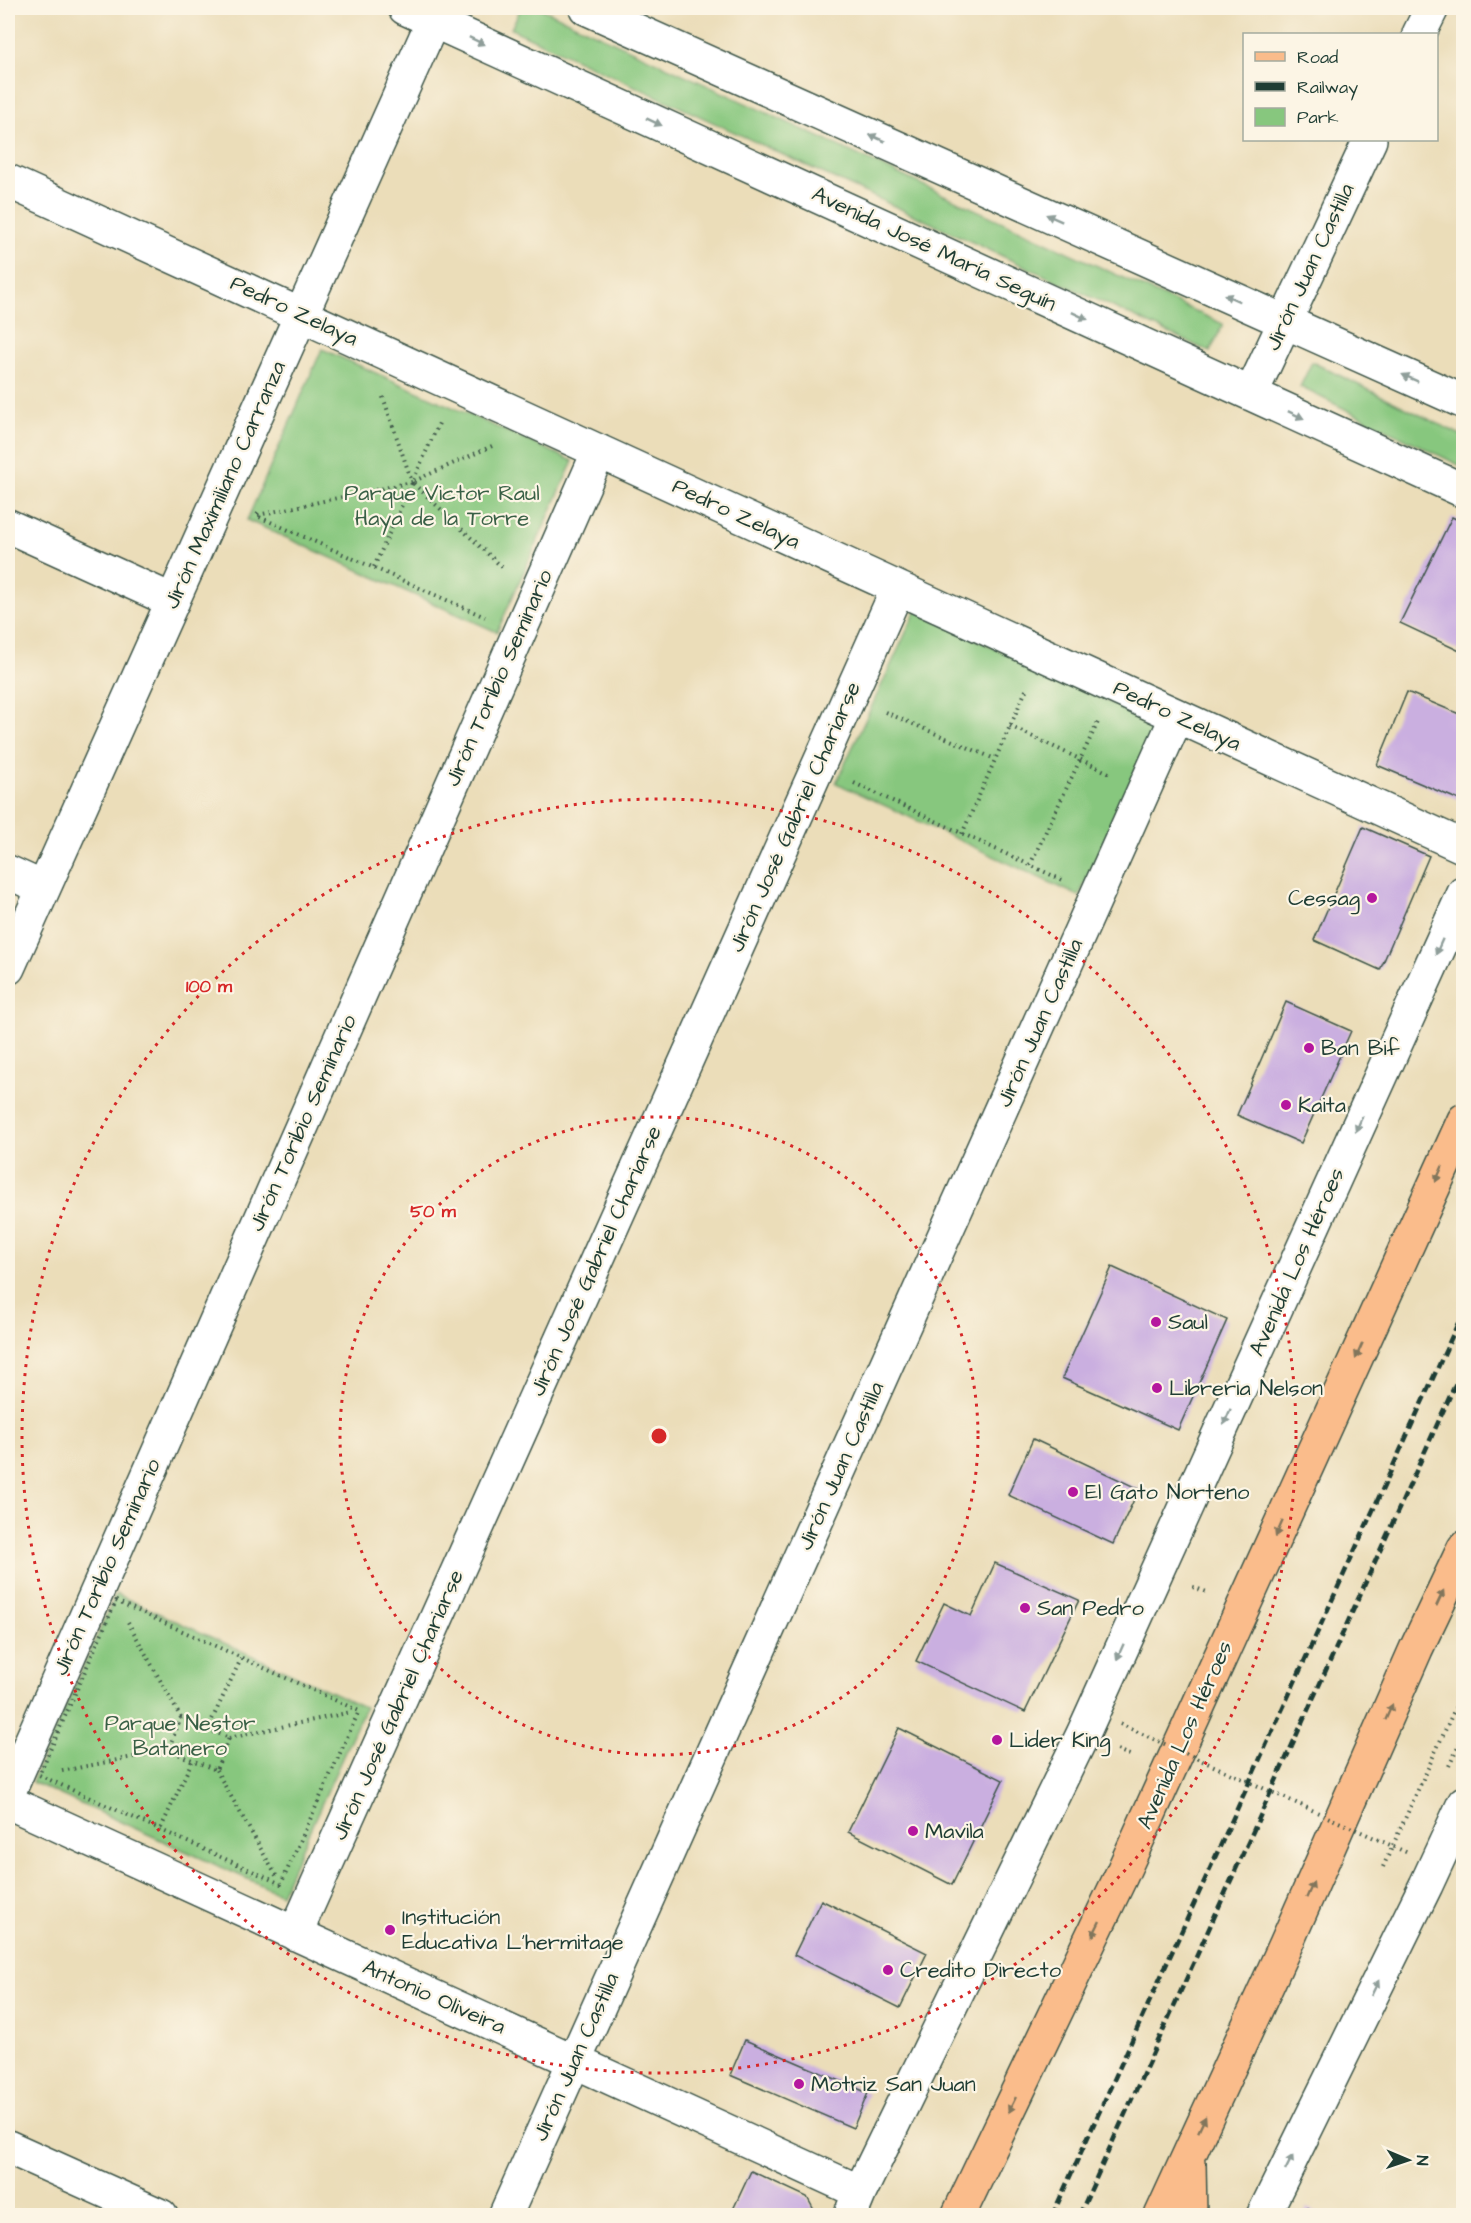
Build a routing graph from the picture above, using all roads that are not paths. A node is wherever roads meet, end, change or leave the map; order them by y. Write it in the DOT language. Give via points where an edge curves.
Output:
graph roads {
  1 [pos="586,8"];
  2 [pos="1432,8"];
  3 [pos="430,12"];
  4 [pos="1420,33"];
  5 [pos="1370,141"];
  6 [pos="8,181"];
  7 [pos="302,314"];
  8 [pos="1285,322"];
  9 [pos="1251,394"];
  10 [pos="1464,402"];
  11 [pos="599,451"];
  12 [pos="1464,491"];
  13 [pos="8,526"];
  14 [pos="898,588"];
  15 [pos="173,601"];
  16 [pos="1177,716"];
  17 [pos="1464,847"];
  18 [pos="8,872"];
  19 [pos="44,888"];
  20 [pos="1464,893"];
  21 [pos="8,968"];
  22 [pos="1464,1120"];
  23 [pos="1464,1548"];
  24 [pos="8,1794"];
  25 [pos="8,1802"];
  26 [pos="1464,1803"];
  27 [pos="295,1934"];
  28 [pos="574,2061"];
  29 [pos="8,2147"];
  30 [pos="1188,2154"];
  31 [pos="855,2204"];
  32 [pos="162,2216"];
  33 [pos="505,2216"];
  34 [pos="958,2216"];
  35 [pos="1161,2216"];
  36 [pos="1190,2216"];
  37 [pos="1263,2216"];
  8 -- 1 [label="street, one-way"];
  2 -- 4 [label="street"];
  3 -- 7 [label="street, Jirón Maximiliano Carranza"];
  3 -- 9 [label="street, Avenida José María Seguín, one-way"];
  5 -- 8 [label="street, Jirón Juan Castilla"];
  6 -- 7 [label="street, Pedro Zelaya"];
  7 -- 11 [label="street, Pedro Zelaya"];
  7 -- 15 [label="street, Jirón Maximiliano Carranza"];
  8 -- 9 [label="street, Jirón Juan Castilla"];
  10 -- 8 [label="street, one-way"];
  9 -- 12 [label="street, Avenida José María Seguín, one-way"];
  11 -- 14 [label="street, Pedro Zelaya"];
  11 -- 24 [label="street, Jirón Toribio Seminario" via="111,1601"];
  13 -- 15 [label="street"];
  14 -- 16 [label="street, Pedro Zelaya"];
  14 -- 27 [label="street, Jirón José Gabriel Chariarse"];
  15 -- 19 [label="street, Jirón Maximiliano Carranza"];
  16 -- 17 [label="street, Pedro Zelaya"];
  16 -- 28 [label="street, Jirón Juan Castilla"];
  18 -- 19 [label="street"];
  19 -- 21 [label="street, Jirón Maximiliano Carranza"];
  20 -- 31 [label="street, Avenida Los Héroes, one-way" via="1083,1734"];
  22 -- 34 [label="main road, Avenida Los Héroes, one-way" via="1121,1876"];
  30 -- 23 [label="main road, one-way"];
  25 -- 27 [label="street, Antonio Oliveira"];
  37 -- 26 [label="street, one-way"];
  27 -- 28 [label="street, Antonio Oliveira"];
  28 -- 31 [label="street, Antonio Oliveira"];
  28 -- 33 [label="street, Jirón Juan Castilla"];
  29 -- 32 [label="street"];
  30 -- 35 [label="main road"];
  30 -- 36 [label="main road"];
}
